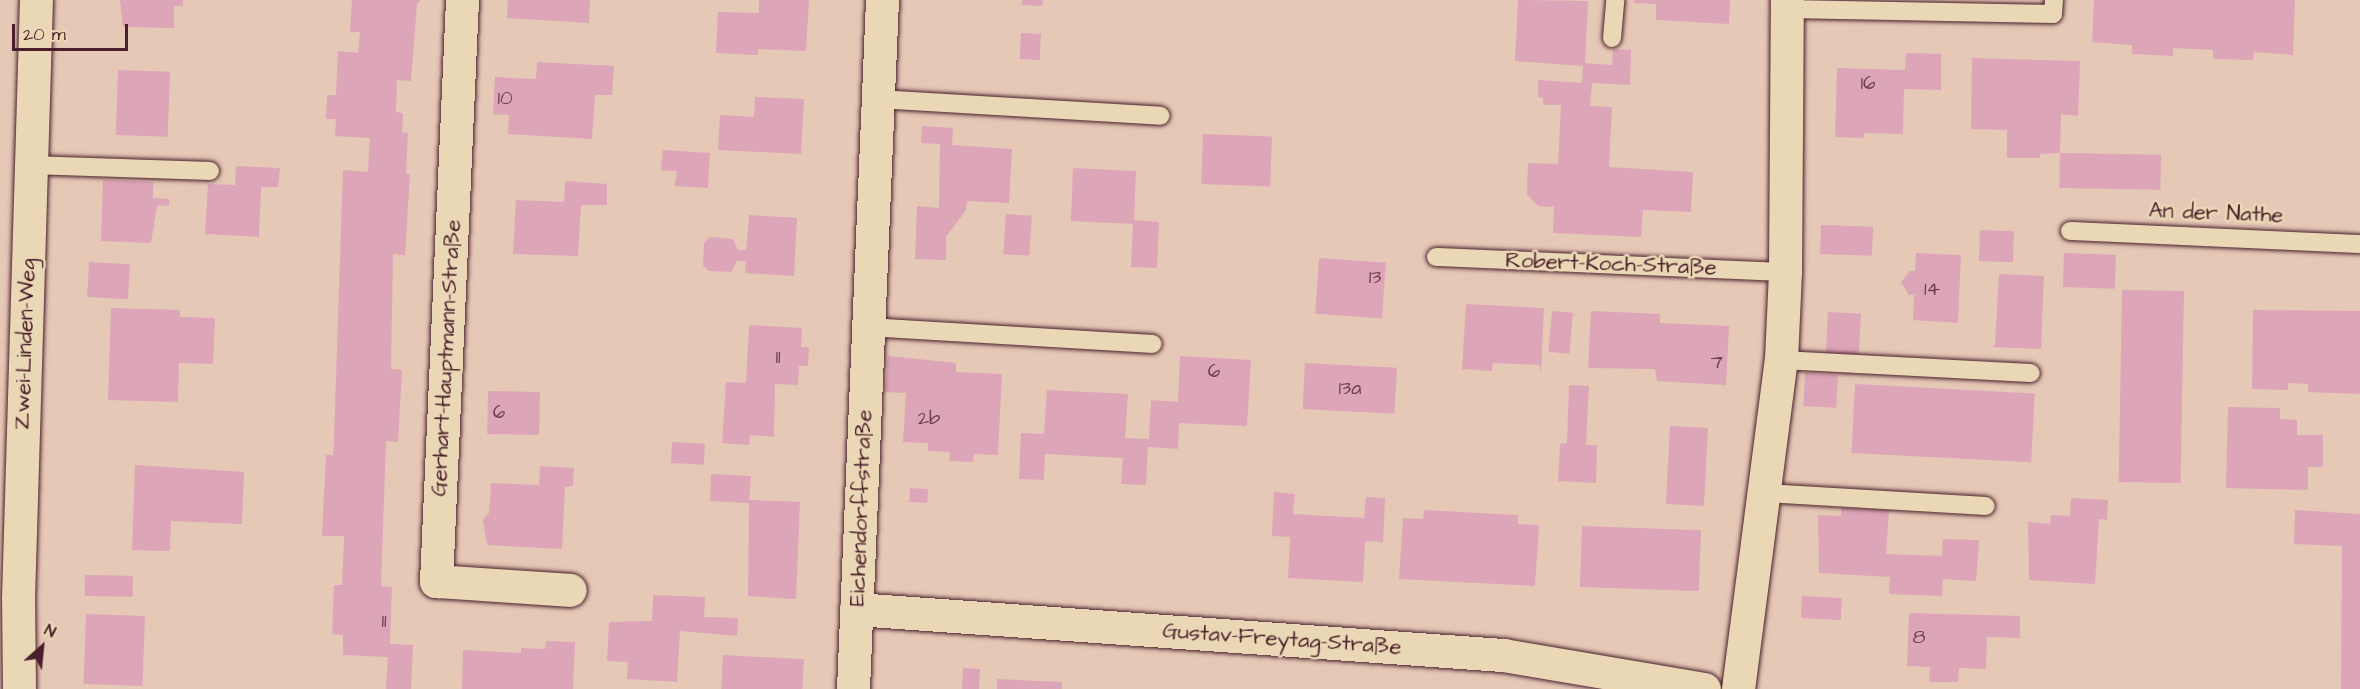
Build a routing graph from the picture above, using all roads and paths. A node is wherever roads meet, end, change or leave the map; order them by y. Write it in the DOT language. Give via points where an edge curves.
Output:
graph roads {
  1 [pos="36,0"];
  2 [pos="462,0"];
  3 [pos="882,0"];
  4 [pos="1615,0"];
  5 [pos="2054,0"];
  6 [pos="1787,4"];
  7 [pos="1612,38"];
  8 [pos="878,99"];
  9 [pos="1160,116"];
  10 [pos="31,165"];
  11 [pos="210,171"];
  12 [pos="2070,231"];
  13 [pos="2360,244"];
  14 [pos="1436,257"];
  15 [pos="1785,272"];
  16 [pos="868,327"];
  17 [pos="1152,344"];
  18 [pos="1781,360"];
  19 [pos="2031,373"];
  20 [pos="1766,493"];
  21 [pos="1986,506"];
  22 [pos="570,590"];
  23 [pos="856,609"];
  24 [pos="19,689"];
  25 [pos="853,689"];
  26 [pos="1704,689"];
  27 [pos="1738,689"];
  1 -- 10 [label="street, Zwei-Linden-Weg"];
  2 -- 22 [label="street, Gerhart-Hauptmann-Straße" via="436,580"];
  3 -- 8 [label="street, Eichendorffstraße"];
  4 -- 7 [label="lane"];
  5 -- 6 [label="lane" via="2053,14"];
  6 -- 15 [label="street"];
  8 -- 9 [label="lane"];
  8 -- 16 [label="street, Eichendorffstraße"];
  10 -- 11 [label="lane"];
  10 -- 24 [label="street, Zwei-Linden-Weg" via="18,598"];
  12 -- 13 [label="lane, An der Nathe"];
  14 -- 15 [label="lane, Robert-Koch-Straße"];
  15 -- 18 [label="street"];
  16 -- 17 [label="lane"];
  16 -- 23 [label="street, Eichendorffstraße"];
  18 -- 19 [label="lane"];
  18 -- 20 [label="street"];
  20 -- 21 [label="lane"];
  20 -- 27 [label="street"];
  23 -- 25 [label="street, Eichendorffstraße"];
  23 -- 26 [label="street, Gustav-Freytag-Straße" via="1503,655"];
}
